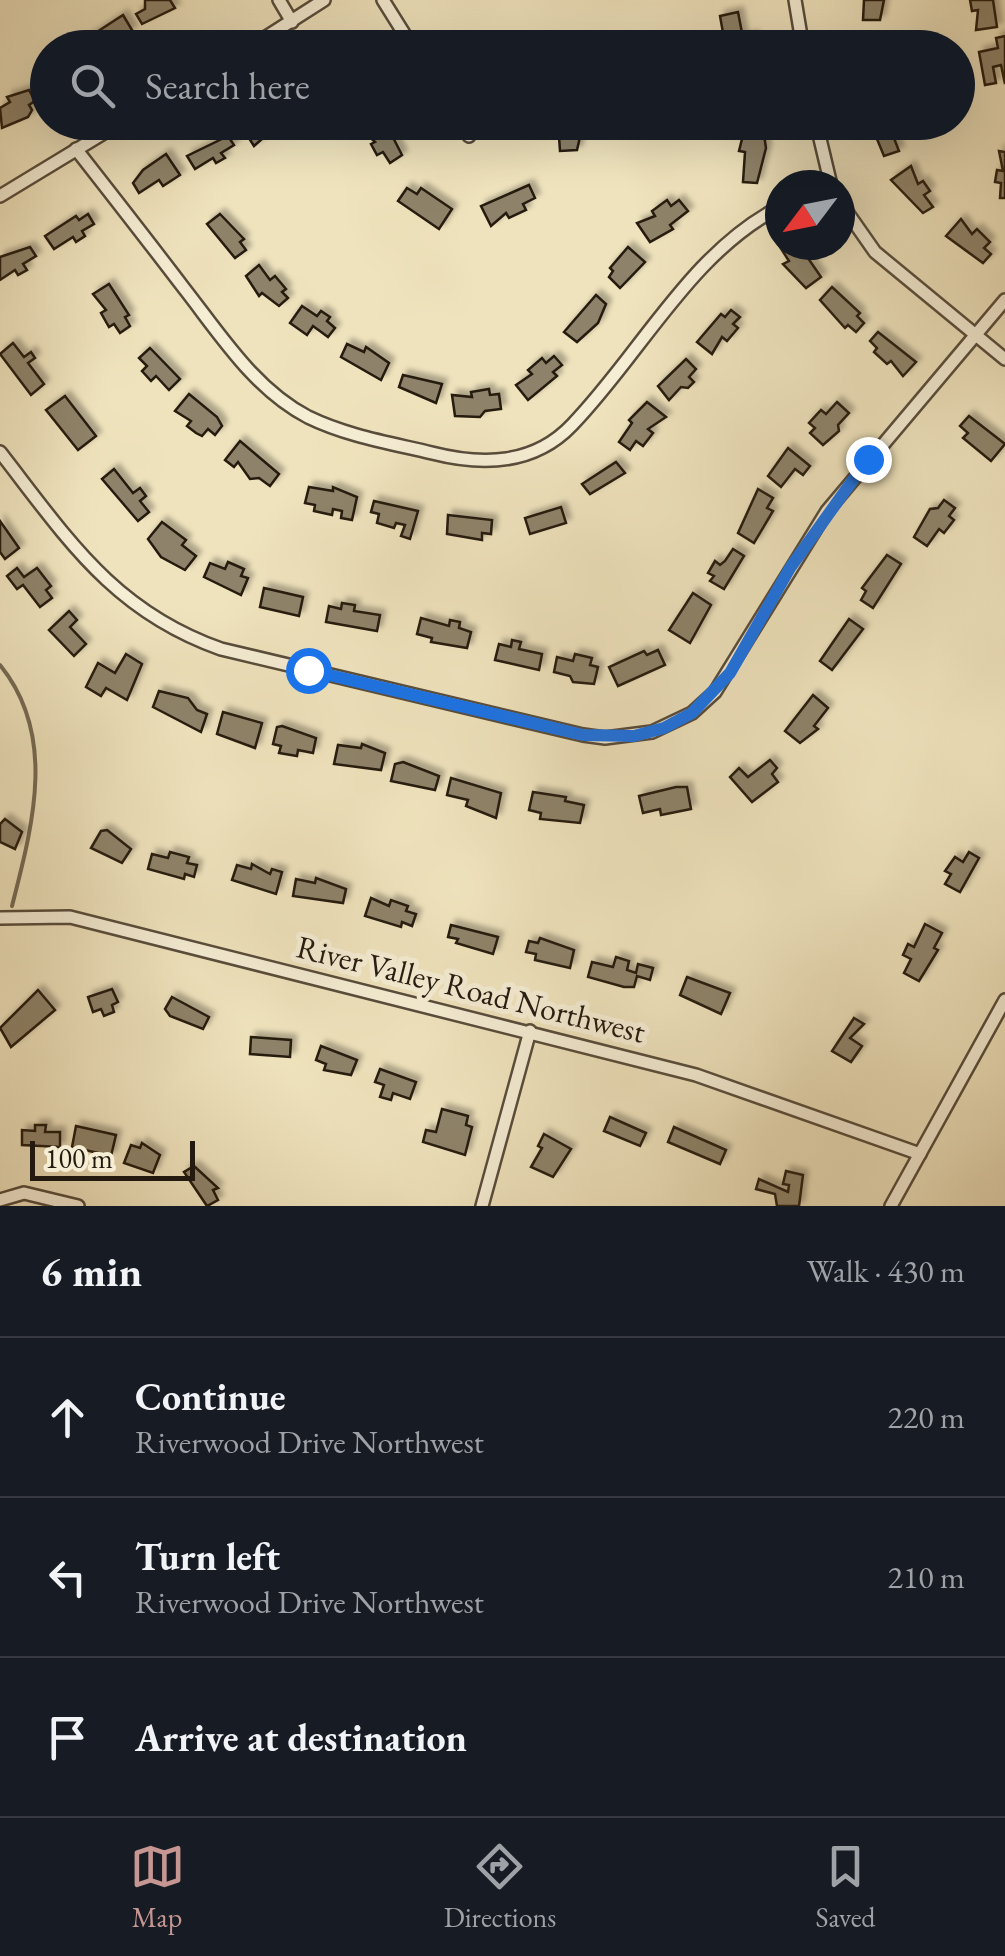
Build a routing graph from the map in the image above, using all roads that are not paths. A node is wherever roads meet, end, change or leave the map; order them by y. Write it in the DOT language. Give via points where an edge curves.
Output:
graph roads {
  1 [pos="279,0"];
  2 [pos="324,0"];
  3 [pos="384,0"];
  4 [pos="796,0"];
  5 [pos="292,22"];
  6 [pos="279,30"];
  7 [pos="403,30"];
  8 [pos="800,30"];
  9 [pos="91,140"];
  10 [pos="820,140"];
  11 [pos="76,149"];
  12 [pos="827,170"];
  13 [pos="0,196"];
  14 [pos="765,216"];
  15 [pos="855,223"];
  16 [pos="1005,300"];
  17 [pos="976,335"];
  18 [pos="1005,359"];
  19 [pos="0,452"];
  20 [pos="0,918"];
  21 [pos="1005,1000"];
  22 [pos="530,1031"];
  23 [pos="920,1154"];
  24 [pos="0,1200"];
  25 [pos="78,1206"];
  26 [pos="482,1206"];
  27 [pos="891,1206"];
  1 -- 5 [label="street"];
  2 -- 5 [label="street"];
  3 -- 7 [label="street"];
  4 -- 8 [label="street"];
  5 -- 6 [label="street"];
  9 -- 11 [label="street"];
  10 -- 12 [label="street"];
  11 -- 13 [label="street"];
  11 -- 14 [label="street" via="242,363 277,397 340,430 486,462 524,456 559,438 710,261"];
  15 -- 17 [label="street" via="875,252"];
  16 -- 17 [label="street"];
  17 -- 18 [label="street"];
  17 -- 19 [label="street" via="827,511 715,692 664,728 634,736 583,735 186,636 115,592"];
  20 -- 22 [label="street, River Valley Road Northwest" via="70,917"];
  21 -- 23 [label="street"];
  22 -- 23 [label="street, River Valley Road Northwest" via="696,1075"];
  22 -- 26 [label="street"];
  23 -- 27 [label="street"];
  24 -- 25 [label="street" via="24,1192"];
}
